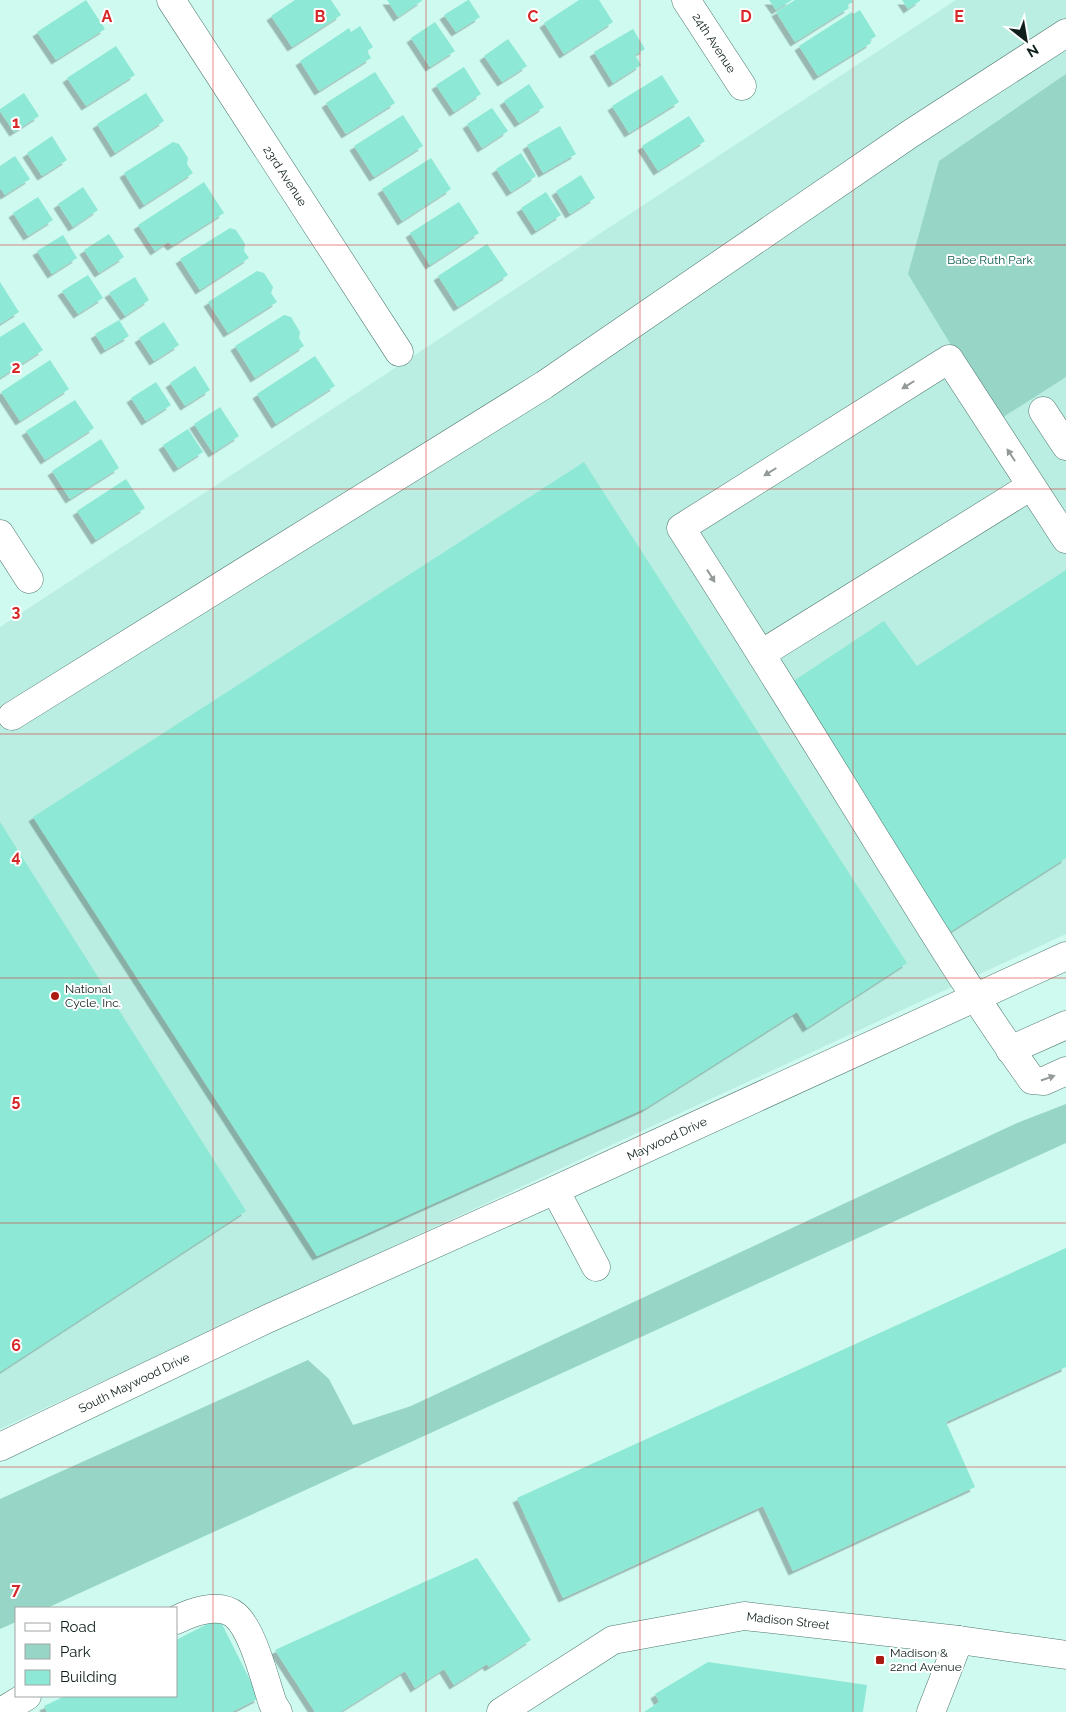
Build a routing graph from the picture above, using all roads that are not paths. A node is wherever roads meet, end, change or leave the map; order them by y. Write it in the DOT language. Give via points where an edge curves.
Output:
graph roads {
  1 [pos="171,0"];
  2 [pos="686,0"];
  3 [pos="1066,33"];
  4 [pos="742,86"];
  5 [pos="399,352"];
  6 [pos="1042,411"];
  7 [pos="1066,446"];
  8 [pos="1032,486"];
  9 [pos="0,534"];
  10 [pos="1066,539"];
  11 [pos="29,578"];
  12 [pos="761,654"];
  13 [pos="12,716"];
  14 [pos="1066,956"];
  15 [pos="975,998"];
  16 [pos="1066,1025"];
  17 [pos="1010,1050"];
  18 [pos="1066,1071"];
  19 [pos="555,1190"];
  20 [pos="596,1267"];
  21 [pos="267,1319"];
  22 [pos="0,1447"];
  23 [pos="178,1619"];
  24 [pos="959,1640"];
  25 [pos="1066,1655"];
  26 [pos="25,1697"];
  27 [pos="1,1712"];
  28 [pos="278,1712"];
  29 [pos="501,1712"];
  30 [pos="931,1712"];
  1 -- 5 [label="street, 23rd Avenue"];
  2 -- 4 [label="street, 24th Avenue"];
  3 -- 13 [label="street" via="910,134 544,385"];
  6 -- 7 [label="street"];
  8 -- 10 [label="street"];
  8 -- 12 [label="street"];
  8 -- 12 [label="street, one-way" via="949,359 681,528"];
  9 -- 11 [label="street"];
  12 -- 15 [label="street"];
  14 -- 15 [label="street, Maywood Drive"];
  15 -- 17 [label="street"];
  15 -- 19 [label="street, Maywood Drive"];
  16 -- 17 [label="street"];
  17 -- 18 [label="street, one-way" via="1032,1080 1044,1081"];
  19 -- 20 [label="street"];
  19 -- 21 [label="street, Maywood Drive"];
  21 -- 22 [label="street, South Maywood Drive"];
  23 -- 28 [label="street" via="216,1608 234,1614 247,1630"];
  24 -- 25 [label="street, Madison Street"];
  24 -- 29 [label="street, Madison Street" via="744,1616 614,1640"];
  24 -- 30 [label="street"];
  26 -- 27 [label="street"];
}
